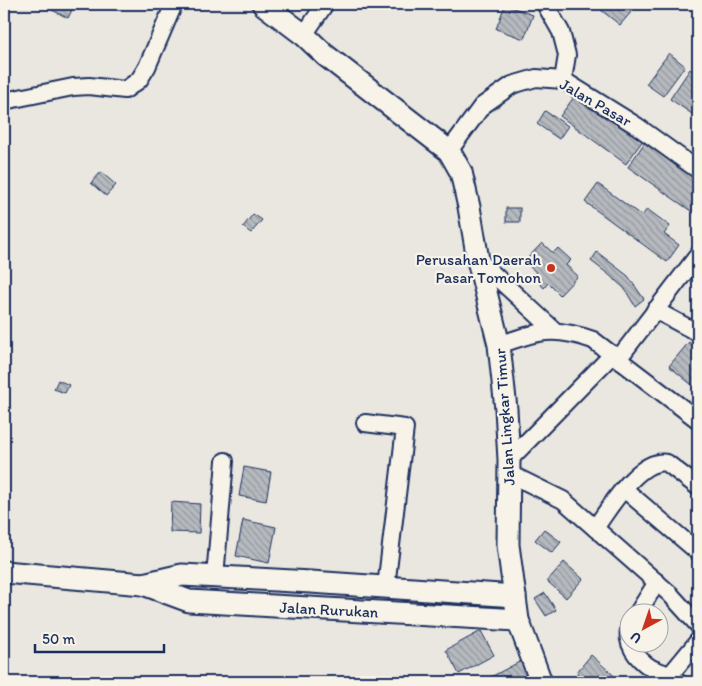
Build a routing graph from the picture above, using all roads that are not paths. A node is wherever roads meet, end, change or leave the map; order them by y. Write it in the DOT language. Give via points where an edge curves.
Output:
graph roads {
  1 [pos="174,4"];
  2 [pos="263,4"];
  3 [pos="325,4"];
  4 [pos="545,4"];
  5 [pos="304,35"];
  6 [pos="563,80"];
  7 [pos="4,101"];
  8 [pos="449,151"];
  9 [pos="698,170"];
  10 [pos="698,255"];
  11 [pos="478,260"];
  12 [pos="656,310"];
  13 [pos="555,331"];
  14 [pos="698,333"];
  15 [pos="499,345"];
  16 [pos="616,356"];
  17 [pos="698,420"];
  18 [pos="365,423"];
  19 [pos="225,461"];
  20 [pos="509,467"];
  21 [pos="698,487"];
  22 [pos="624,489"];
  23 [pos="595,528"];
  24 [pos="698,552"];
  25 [pos="4,572"];
  26 [pos="215,576"];
  27 [pos="657,582"];
  28 [pos="143,584"];
  29 [pos="386,587"];
  30 [pos="515,596"];
  31 [pos="643,604"];
  32 [pos="518,620"];
  33 [pos="698,625"];
  34 [pos="698,641"];
  35 [pos="636,654"];
  36 [pos="674,679"];
  37 [pos="541,682"];
  1 -- 7 [label="street" via="147,67 139,80 125,90 73,87"];
  2 -- 5 [label="main road, Jalan Lingkar Timur"];
  3 -- 5 [label="street"];
  4 -- 6 [label="street" via="561,32 567,55"];
  5 -- 8 [label="main road, Jalan Lingkar Timur"];
  6 -- 8 [label="street, Jalan Pasar" via="536,78 512,85 482,106"];
  6 -- 9 [label="street, Jalan Pasar" via="637,126"];
  8 -- 11 [label="main road, Jalan Lingkar Timur" via="460,172"];
  10 -- 12 [label="street"];
  11 -- 13 [label="street"];
  11 -- 15 [label="main road, Jalan Lingkar Timur"];
  12 -- 14 [label="street"];
  12 -- 16 [label="street"];
  13 -- 15 [label="street" via="529,334"];
  13 -- 16 [label="street" via="593,340"];
  15 -- 20 [label="main road, Jalan Lingkar Timur"];
  16 -- 17 [label="street"];
  16 -- 20 [label="street"];
  18 -- 29 [label="street" via="405,428"];
  19 -- 26 [label="street"];
  20 -- 23 [label="street" via="563,500"];
  20 -- 30 [label="main road, Jalan Lingkar Timur" via="508,544"];
  21 -- 22 [label="street" via="674,468 660,462 643,469"];
  22 -- 23 [label="street"];
  22 -- 24 [label="street"];
  23 -- 27 [label="street"];
  25 -- 28 [label="main road, Jalan Rurukan"];
  26 -- 28 [label="main road, Jalan Rurukan" via="182,575"];
  26 -- 29 [label="main road, Jalan Rurukan"];
  27 -- 31 [label="street"];
  27 -- 33 [label="street"];
  28 -- 32 [label="main road, Jalan Rurukan" via="189,601"];
  29 -- 30 [label="main road, Jalan Rurukan"];
  30 -- 32 [label="main road, Jalan Lingkar Timur"];
  32 -- 37 [label="main road, Jalan Lingkar Timur"];
  34 -- 36 [label="street"];
  35 -- 36 [label="street" via="652,669"];
}
